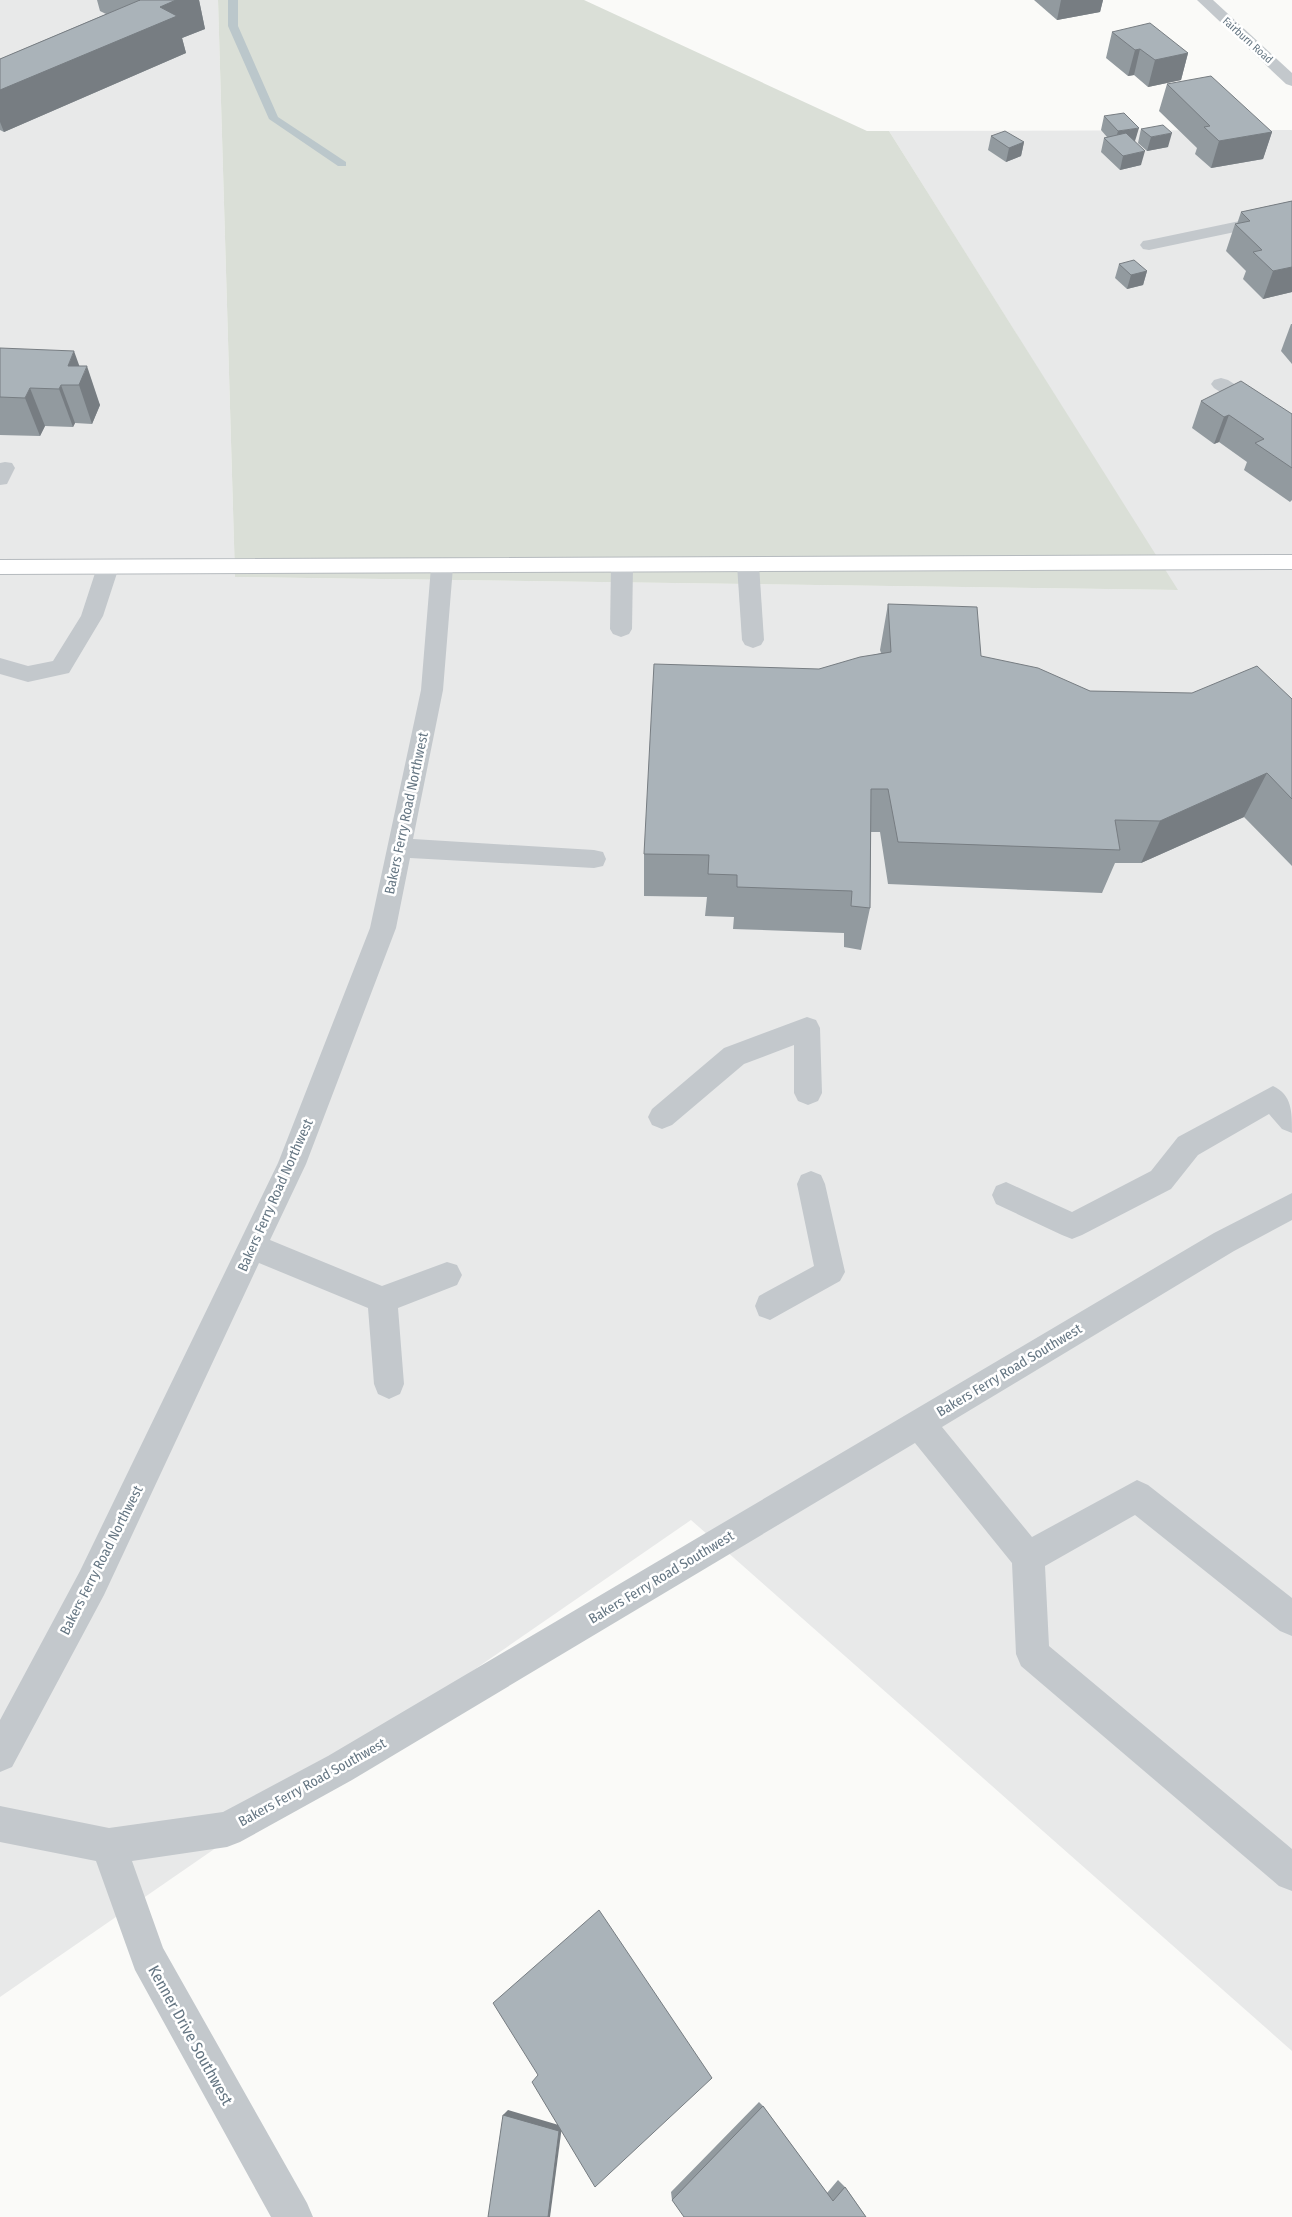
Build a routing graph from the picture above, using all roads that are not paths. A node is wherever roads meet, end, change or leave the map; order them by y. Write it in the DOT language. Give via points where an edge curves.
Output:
graph roads {
  1 [pos="1204,0"];
  2 [pos="1292,81"];
  3 [pos="1292,215"];
  4 [pos="1149,245"];
  5 [pos="1221,384"];
  6 [pos="1292,430"];
  7 [pos="1292,562"];
  8 [pos="748,565"];
  9 [pos="622,566"];
  10 [pos="0,567"];
  11 [pos="108,567"];
  12 [pos="442,567"];
  13 [pos="621,629"];
  14 [pos="753,640"];
  15 [pos="0,666"];
  16 [pos="399,848"];
  17 [pos="594,859"];
  18 [pos="808,1093"];
  19 [pos="662,1117"];
  20 [pos="1292,1121"];
  21 [pos="811,1184"];
  22 [pos="1006,1195"];
  23 [pos="1292,1206"];
  24 [pos="253,1247"];
  25 [pos="447,1276"];
  26 [pos="382,1300"];
  27 [pos="770,1306"];
  28 [pos="390,1384"];
  29 [pos="920,1424"];
  30 [pos="1028,1557"];
  31 [pos="1292,1619"];
  32 [pos="0,1755"];
  33 [pos="0,1824"];
  34 [pos="108,1846"];
  35 [pos="1292,1873"];
  36 [pos="292,2217"];
  1 -- 2 [label="street, Fairburn Road"];
  3 -- 4 [label="street"];
  5 -- 6 [label="street"];
  7 -- 8 [label="main road"];
  8 -- 9 [label="main road"];
  8 -- 14 [label="street"];
  9 -- 12 [label="main road"];
  9 -- 13 [label="street"];
  10 -- 11 [label="main road"];
  11 -- 12 [label="main road"];
  11 -- 15 [label="street" via="92,616 61,667 28,674"];
  12 -- 16 [label="street, Bakers Ferry Road Northwest" via="432,690"];
  16 -- 17 [label="street"];
  16 -- 24 [label="street, Bakers Ferry Road Northwest" via="383,928 292,1164"];
  18 -- 19 [label="street" via="807,1028 734,1056"];
  20 -- 22 [label="street" via="1273,1098 1188,1146 1161,1180 1072,1226"];
  21 -- 27 [label="street" via="830,1272"];
  23 -- 29 [label="street, Bakers Ferry Road Southwest" via="1224,1242"];
  24 -- 26 [label="street"];
  24 -- 32 [label="street, Bakers Ferry Road Northwest" via="92,1584"];
  25 -- 26 [label="street"];
  26 -- 28 [label="street"];
  29 -- 30 [label="street"];
  29 -- 34 [label="street, Bakers Ferry Road Southwest" via="340,1768 226,1829"];
  30 -- 31 [label="street" via="1136,1496"];
  30 -- 35 [label="street" via="1033,1654"];
  33 -- 34 [label="street, Bakers Ferry Road Southwest"];
  34 -- 36 [label="street, Kenner Drive Southwest" via="148,1957"];
}
